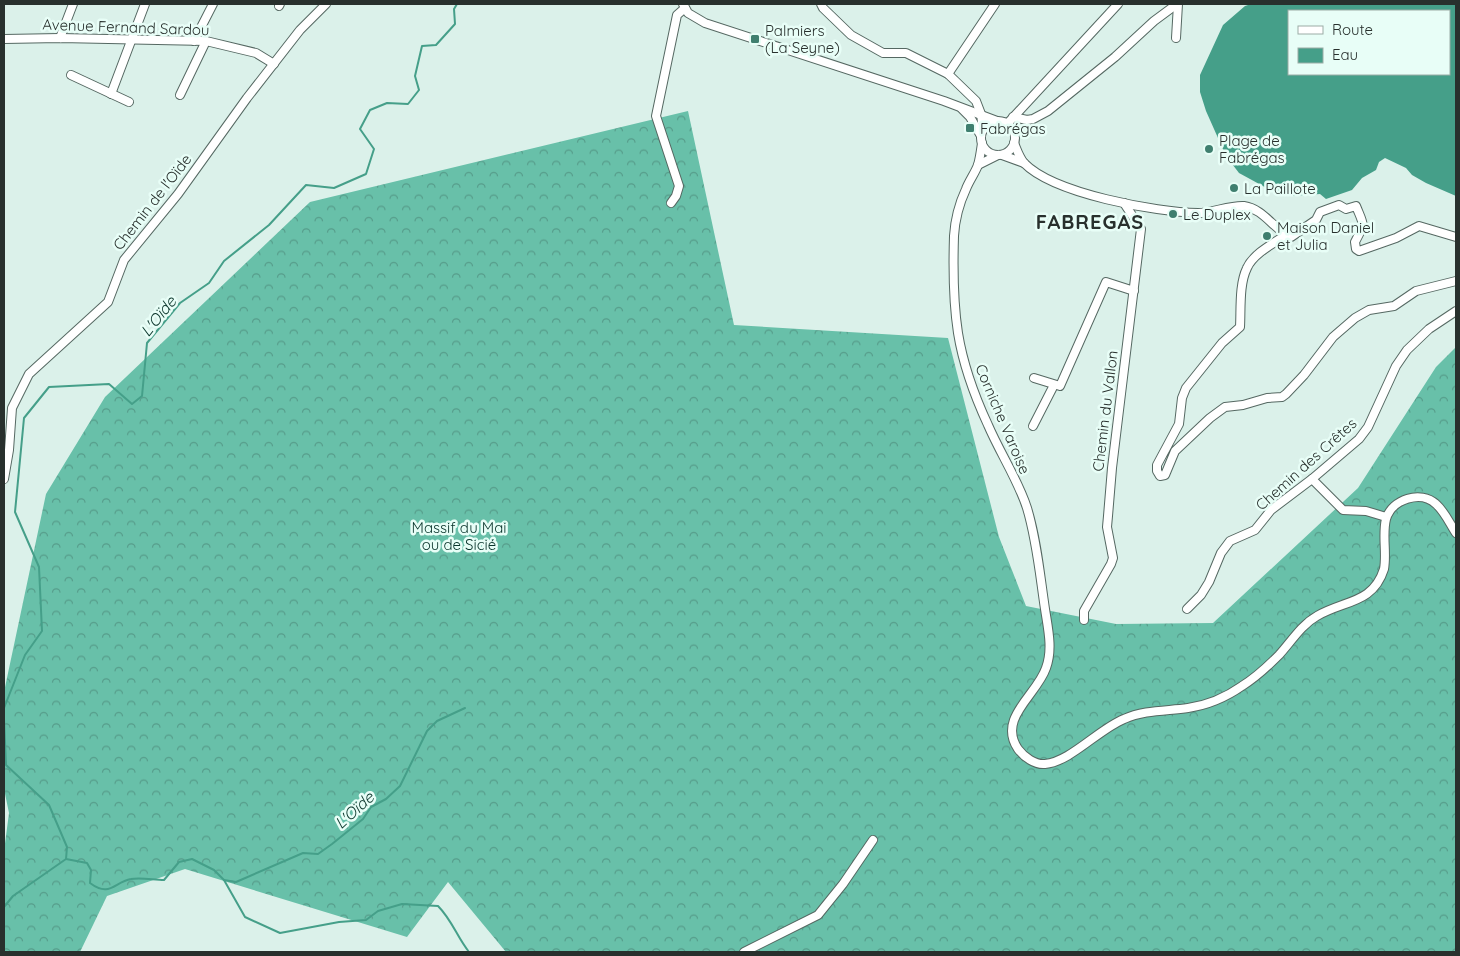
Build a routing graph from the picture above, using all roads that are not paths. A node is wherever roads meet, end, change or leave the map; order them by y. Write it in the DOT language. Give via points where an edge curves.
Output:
graph roads {
  1 [pos="73,4"];
  2 [pos="145,4"];
  3 [pos="213,4"];
  4 [pos="326,4"];
  5 [pos="821,4"];
  6 [pos="995,4"];
  7 [pos="1118,4"];
  8 [pos="1177,4"];
  9 [pos="684,6"];
  10 [pos="60,38"];
  11 [pos="131,38"];
  12 [pos="1176,38"];
  13 [pos="4,39"];
  14 [pos="194,41"];
  15 [pos="206,41"];
  16 [pos="274,64"];
  17 [pos="948,74"];
  18 [pos="71,75"];
  19 [pos="111,94"];
  20 [pos="180,96"];
  21 [pos="129,102"];
  22 [pos="960,107"];
  23 [pos="981,114"];
  24 [pos="1013,117"];
  25 [pos="998,121"];
  26 [pos="1007,124"];
  27 [pos="982,136"];
  28 [pos="1014,143"];
  29 [pos="1000,155"];
  30 [pos="1024,163"];
  31 [pos="978,165"];
  32 [pos="671,203"];
  33 [pos="1124,203"];
  34 [pos="1289,236"];
  35 [pos="1456,237"];
  36 [pos="1456,281"];
  37 [pos="1134,290"];
  38 [pos="1456,311"];
  39 [pos="1034,378"];
  40 [pos="1054,385"];
  41 [pos="1033,426"];
  42 [pos="4,479"];
  43 [pos="1312,479"];
  44 [pos="1386,517"];
  45 [pos="1456,533"];
  46 [pos="1187,609"];
  47 [pos="1084,620"];
  48 [pos="873,840"];
  49 [pos="744,952"];
  1 -- 10 [label="street"];
  2 -- 11 [label="street"];
  3 -- 14 [label="street"];
  4 -- 16 [label="street, Chemin de l'Oïde" via="300,30"];
  5 -- 17 [label="street" via="851,35 883,53 906,53"];
  6 -- 17 [label="street"];
  7 -- 24 [label="street"];
  8 -- 12 [label="street"];
  8 -- 24 [label="street" via="1048,111 1028,120"];
  9 -- 22 [label="street" via="693,17 705,23"];
  9 -- 32 [label="street" via="677,15 656,116 679,186"];
  10 -- 11 [label="street, Avenue Fernand Sardou"];
  10 -- 13 [label="street, Avenue Fernand Sardou"];
  11 -- 14 [label="street, Avenue Fernand Sardou"];
  11 -- 19 [label="street"];
  14 -- 15 [label="street, Avenue Fernand Sardou"];
  15 -- 16 [label="street, Avenue Fernand Sardou" via="256,53"];
  15 -- 20 [label="street"];
  16 -- 42 [label="street, Chemin de l'Oïde" via="178,194 124,260 108,302 28,374 12,408"];
  17 -- 23 [label="street" via="976,101"];
  18 -- 19 [label="street"];
  19 -- 21 [label="street"];
  22 -- 23 [label="street"];
  22 -- 27 [label="street"];
  23 -- 25 [label="street"];
  23 -- 27 [label="street, Corniche Varoise"];
  24 -- 26 [label="street"];
  25 -- 26 [label="street"];
  25 -- 27 [label="street" via="991,123"];
  26 -- 28 [label="street" via="1014,134"];
  27 -- 29 [label="street" via="990,153"];
  27 -- 31 [label="street, Corniche Varoise"];
  28 -- 29 [label="street"];
  28 -- 30 [label="street"];
  29 -- 30 [label="street"];
  29 -- 31 [label="street"];
  30 -- 33 [label="street" via="1050,180"];
  31 -- 44 [label="street, Corniche Varoise" via="965,190 954,233 958,333 965,364 987,424 1026,506 1049,635 1050,652 1046,668 1012,724 1019,751 1038,764 1056,761 1128,717 1187,708 1225,698 1278,656 1310,621 1373,590 1384,569"];
  33 -- 34 [label="street" via="1201,213 1244,206"];
  33 -- 37 [label="street, Chemin du Vallon" via="1141,230"];
  34 -- 35 [label="street" via="1316,220 1320,212 1339,205 1346,209 1356,206 1363,225 1355,242 1358,251 1420,226"];
  34 -- 36 [label="street" via="1264,248 1247,267 1240,327 1222,343 1186,388 1179,424 1158,464 1160,476 1164,476 1175,451 1226,407 1286,394 1332,337 1355,318 1369,310 1394,306 1416,291"];
  37 -- 40 [label="street" via="1106,282 1060,386"];
  37 -- 47 [label="street, Chemin du Vallon" via="1108,516 1113,558 1084,611"];
  38 -- 43 [label="street, Chemin des Crêtes" via="1429,329 1407,350 1396,366 1368,427 1359,439"];
  39 -- 40 [label="street"];
  40 -- 41 [label="street"];
  43 -- 44 [label="street" via="1343,510 1366,511"];
  43 -- 46 [label="street, Chemin des Crêtes" via="1271,510 1255,530 1230,541 1221,553 1210,582"];
  44 -- 45 [label="street" via="1401,501 1424,498 1437,505"];
  48 -- 49 [label="street" via="844,884 818,915"];
}
